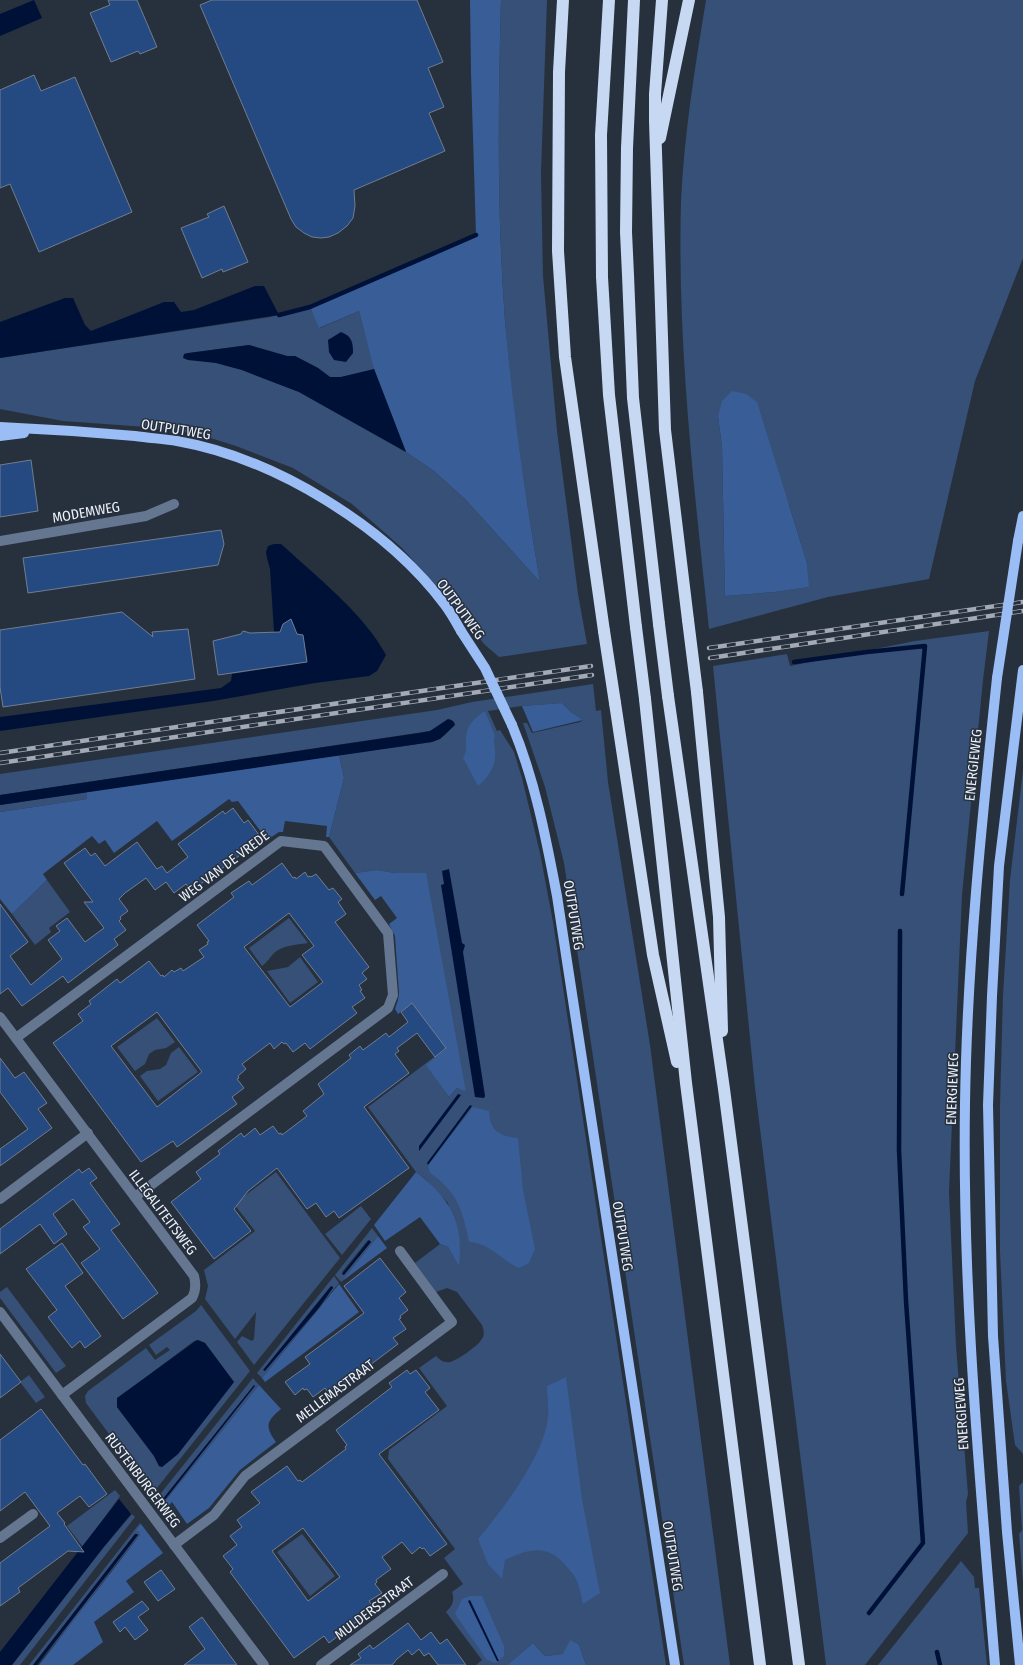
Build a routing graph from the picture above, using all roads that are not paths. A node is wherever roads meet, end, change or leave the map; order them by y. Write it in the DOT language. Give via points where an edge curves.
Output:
graph roads {
  1 [pos="563,0"];
  2 [pos="609,0"];
  3 [pos="634,0"];
  4 [pos="662,0"];
  5 [pos="689,0"];
  6 [pos="656,152"];
  7 [pos="0,427"];
  8 [pos="78,430"];
  9 [pos="0,436"];
  10 [pos="174,504"];
  11 [pos="1023,516"];
  12 [pos="0,541"];
  13 [pos="1023,672"];
  14 [pos="0,1017"];
  15 [pos="16,1038"];
  16 [pos="724,1089"];
  17 [pos="692,1128"];
  18 [pos="88,1134"];
  19 [pos="135,1197"];
  20 [pos="0,1199"];
  21 [pos="400,1251"];
  22 [pos="0,1312"];
  23 [pos="62,1395"];
  24 [pos="33,1514"];
  25 [pos="0,1538"];
  26 [pos="174,1544"];
  27 [pos="443,1574"];
  28 [pos="264,1665"];
  29 [pos="321,1665"];
  30 [pos="675,1665"];
  31 [pos="760,1665"];
  32 [pos="799,1665"];
  33 [pos="995,1665"];
  34 [pos="1020,1665"];
  1 -- 17 [label="highway, bridge" via="559,72 558,243 565,357 653,955"];
  2 -- 17 [label="highway, bridge" via="601,135 602,277 609,395"];
  3 -- 16 [label="highway, bridge" via="626,232 633,398 668,696"];
  4 -- 6 [label="highway" via="655,94"];
  5 -- 6 [label="highway"];
  6 -- 16 [label="highway, bridge" via="666,430 697,692 719,918"];
  7 -- 8 [label="main road, OUTPUTWEG"];
  8 -- 9 [label="main road, OUTPUTWEG"];
  8 -- 30 [label="main road, OUTPUTWEG, bridge" via="177,441 219,451 264,468 304,488 376,535 405,561 441,600 485,668 522,750 545,831"];
  10 -- 12 [label="street, MODEMWEG" via="146,516"];
  11 -- 33 [label="main road, ENERGIEWEG, bridge" via="997,678 983,809 972,948 965,1104 971,1358"];
  13 -- 34 [label="main road" via="1000,866 989,1097 993,1336 1007,1532"];
  14 -- 15 [label="street, ILLEGALITEITSWEG"];
  15 -- 18 [label="street, ILLEGALITEITSWEG"];
  15 -- 19 [label="street, WEG VAN DE VREDE" via="281,841 324,846 388,933 392,1002 388,1008"];
  16 -- 32 [label="highway"];
  17 -- 31 [label="highway"];
  18 -- 19 [label="street, ILLEGALITEITSWEG"];
  18 -- 20 [label="street"];
  19 -- 23 [label="street, ILLEGALITEITSWEG" via="194,1276 194,1294"];
  21 -- 26 [label="street, MELLEMASTRAAT" via="452,1322 245,1476 214,1515"];
  22 -- 23 [label="street, RUSTENBURGERWEG"];
  23 -- 26 [label="street, RUSTENBURGERWEG"];
  24 -- 25 [label="street"];
  26 -- 28 [label="street, RUSTENBURGERWEG"];
  27 -- 29 [label="street, MULDERSSTRAAT"];
}
